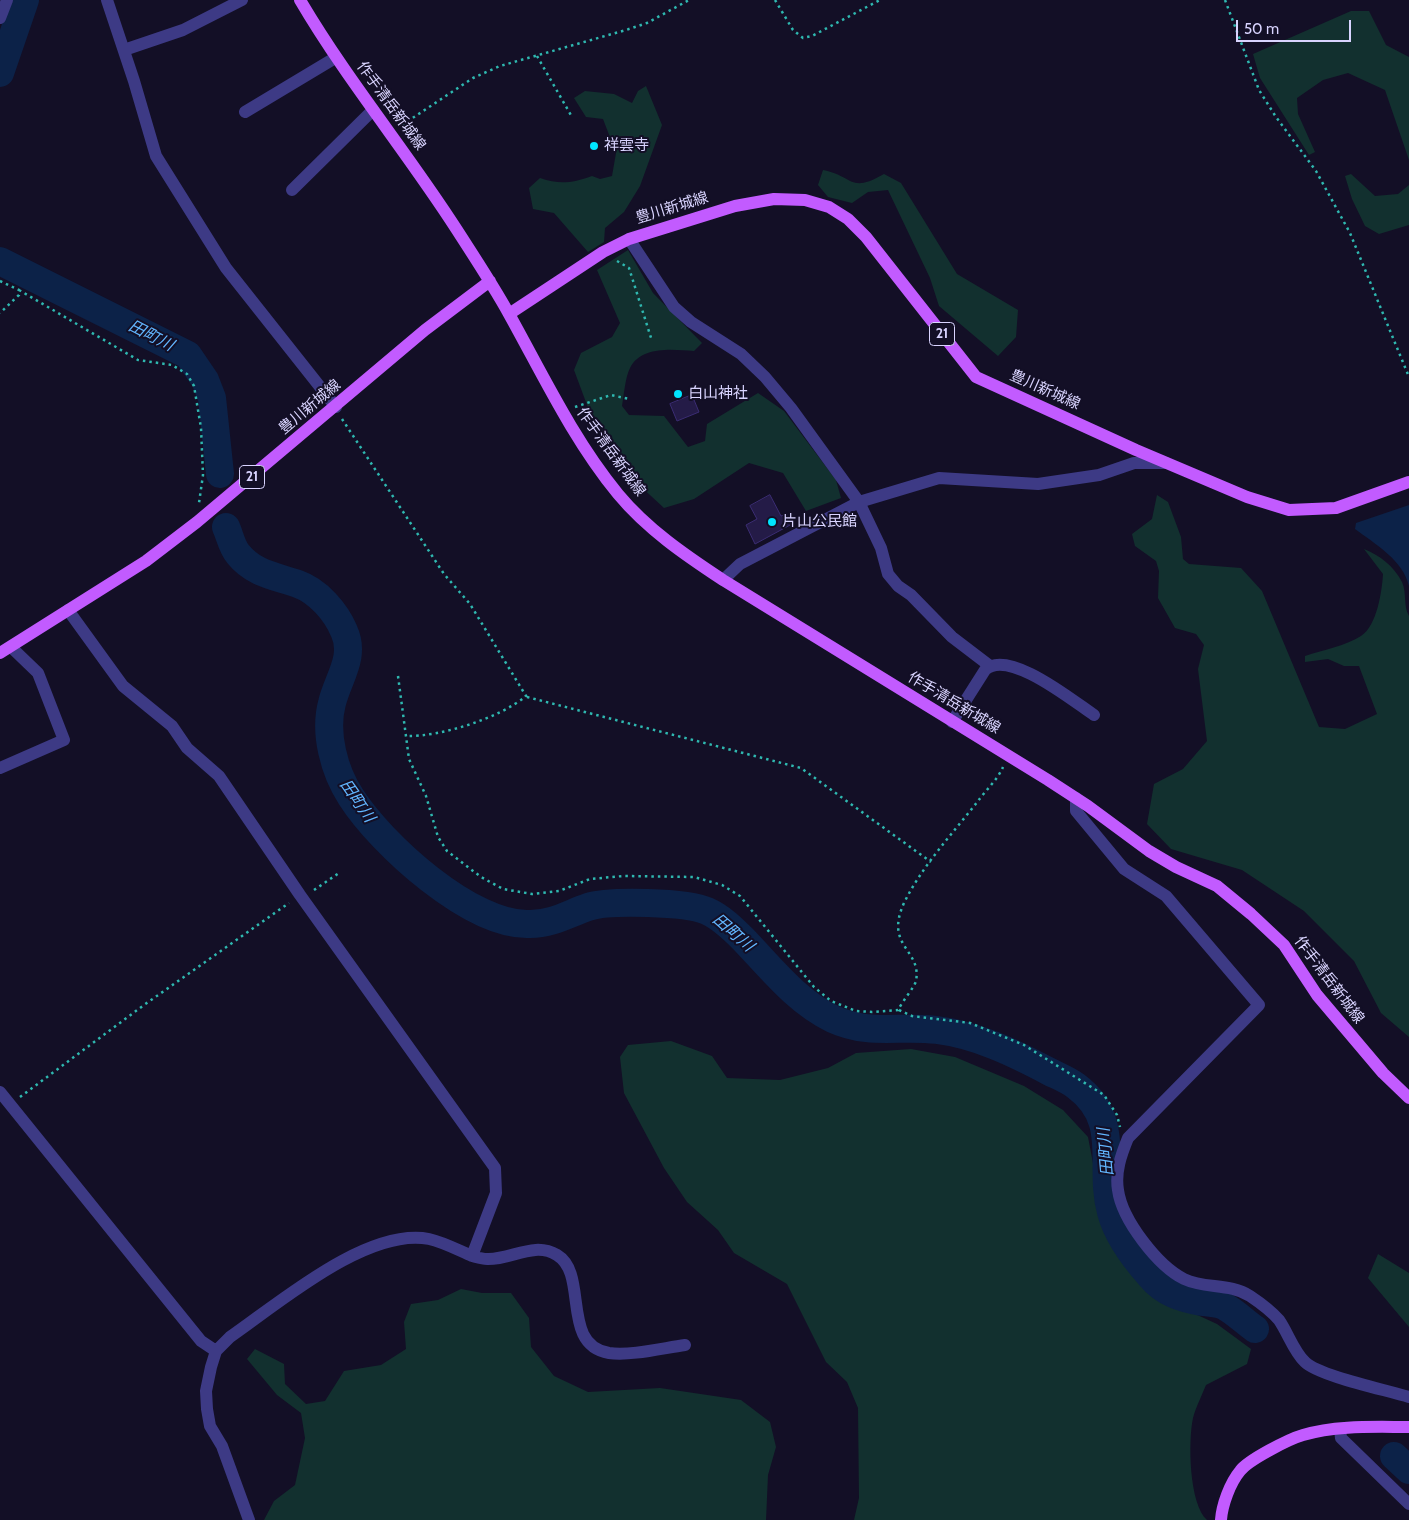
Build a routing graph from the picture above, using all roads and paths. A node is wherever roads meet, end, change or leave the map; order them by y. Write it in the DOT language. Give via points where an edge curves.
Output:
graph roads {
  1 [pos="7,0"];
  2 [pos="107,0"];
  3 [pos="242,0"];
  4 [pos="300,0"];
  5 [pos="689,0"];
  6 [pos="776,0"];
  7 [pos="880,0"];
  8 [pos="1225,0"];
  9 [pos="0,18"];
  10 [pos="124,50"];
  11 [pos="537,56"];
  12 [pos="335,58"];
  13 [pos="373,110"];
  14 [pos="245,112"];
  15 [pos="572,117"];
  16 [pos="390,133"];
  17 [pos="292,190"];
  18 [pos="629,239"];
  19 [pos="603,252"];
  20 [pos="0,281"];
  21 [pos="490,281"];
  22 [pos="19,290"];
  23 [pos="0,313"];
  24 [pos="509,314"];
  25 [pos="652,341"];
  26 [pos="1409,377"];
  27 [pos="628,399"];
  28 [pos="336,406"];
  29 [pos="564,414"];
  30 [pos="1166,463"];
  31 [pos="1409,482"];
  32 [pos="859,502"];
  33 [pos="197,522"];
  34 [pos="722,580"];
  35 [pos="68,610"];
  36 [pos="5,650"];
  37 [pos="990,666"];
  38 [pos="398,676"];
  39 [pos="526,696"];
  40 [pos="1094,715"];
  41 [pos="952,722"];
  42 [pos="405,736"];
  43 [pos="1007,754"];
  44 [pos="0,768"];
  45 [pos="1076,798"];
  46 [pos="931,862"];
  47 [pos="339,873"];
  48 [pos="300,895"];
  49 [pos="898,1010"];
  50 [pos="0,1092"];
  51 [pos="1409,1098"];
  52 [pos="9,1105"];
  53 [pos="1128,1138"];
  54 [pos="472,1256"];
  55 [pos="685,1345"];
  56 [pos="216,1351"];
  57 [pos="1409,1397"];
  58 [pos="1409,1428"];
  59 [pos="1340,1429"];
  60 [pos="1409,1504"];
  61 [pos="249,1520"];
  62 [pos="1221,1520"];
  1 -- 9 [label="street"];
  2 -- 10 [label="street"];
  3 -- 10 [label="street" via="183,30"];
  4 -- 12 [label="main road, 作手清岳新城線"];
  5 -- 11 [label="path" via="647,23"];
  6 -- 7 [label="path" via="793,30 803,38"];
  8 -- 26 [label="path" via="1259,90 1316,171 1350,232"];
  10 -- 28 [label="street" via="156,156 226,268"];
  11 -- 15 [label="path"];
  11 -- 16 [label="path" via="500,66 473,78"];
  12 -- 13 [label="main road, 作手清岳新城線"];
  12 -- 14 [label="street"];
  13 -- 16 [label="main road, 作手清岳新城線"];
  13 -- 17 [label="street"];
  16 -- 21 [label="main road, 作手清岳新城線"];
  18 -- 19 [label="main road, 豊川新城線 / 21"];
  18 -- 30 [label="main road, 豊川新城線 / 21" via="735,206 774,199 805,200 829,207 848,219 866,237 976,377"];
  18 -- 32 [label="street" via="674,307 691,322 741,354 765,377"];
  19 -- 24 [label="main road, 豊川新城線 / 21"];
  19 -- 25 [label="path" via="629,268"];
  20 -- 22 [label="path"];
  21 -- 24 [label="main road"];
  21 -- 28 [label="main road, 豊川新城線 / 21" via="433,324"];
  22 -- 23 [label="path" via="20,295"];
  22 -- 33 [label="path" via="138,360 172,365 187,374 194,386 200,428 202,475"];
  24 -- 29 [label="main road, 作手清岳新城線"];
  27 -- 29 [label="path" via="611,395 578,405"];
  28 -- 33 [label="main road, 豊川新城線 / 21"];
  28 -- 39 [label="path" via="433,558 470,604"];
  29 -- 34 [label="main road, 作手清岳新城線" via="589,455 640,518 686,556"];
  30 -- 31 [label="main road, 豊川新城線 / 21" via="1247,497 1289,510 1336,508"];
  30 -- 32 [label="street" via="1134,463 1099,475 1038,484 939,478"];
  32 -- 34 [label="street" via="740,564"];
  32 -- 37 [label="street" via="881,548 888,574 952,636"];
  33 -- 35 [label="main road, 豊川新城線 / 21" via="146,561"];
  34 -- 41 [label="main road, 作手清岳新城線"];
  35 -- 36 [label="main road, 豊川新城線 / 21"];
  35 -- 48 [label="street" via="124,686 172,726 187,748 219,776"];
  36 -- 44 [label="street" via="38,672 64,740"];
  37 -- 40 [label="street" via="1011,665 1036,677"];
  37 -- 41 [label="street"];
  38 -- 42 [label="path"];
  39 -- 42 [label="path" via="513,708 457,728"];
  39 -- 46 [label="path" via="801,768"];
  41 -- 43 [label="main road, 作手清岳新城線"];
  42 -- 49 [label="path" via="409,759 426,796 438,837 447,851 481,877 503,889 532,894 559,891 590,878 694,877 712,882 740,896 814,987 831,1001 856,1011"];
  43 -- 45 [label="main road, 作手清岳新城線"];
  43 -- 46 [label="path" via="1002,770"];
  45 -- 51 [label="main road, 作手清岳新城線" via="1149,852 1217,886 1251,914 1284,945 1322,1002"];
  45 -- 53 [label="street" via="1076,811 1124,869 1171,902 1259,1005"];
  46 -- 49 [label="path" via="905,901 897,922 898,933 916,968 916,983 904,996"];
  47 -- 48 [label="path" via="312,892"];
  48 -- 52 [label="path"];
  48 -- 54 [label="street" via="495,1168 496,1193"];
  49 -- 53 [label="path" via="912,1016 970,1023 1024,1045 1104,1095 1117,1115 1120,1130"];
  50 -- 52 [label="street"];
  52 -- 56 [label="street" via="201,1342"];
  53 -- 57 [label="street" via="1120,1156 1118,1190 1126,1213 1167,1268 1186,1280 1231,1287 1249,1295 1278,1319 1305,1362 1333,1375"];
  54 -- 55 [label="street" via="486,1259 527,1250 546,1251 559,1256 570,1270 585,1338 595,1348 609,1353"];
  54 -- 56 [label="street" via="429,1239 414,1238 352,1254 230,1337"];
  56 -- 61 [label="street" via="206,1391 210,1426 222,1446"];
  58 -- 59 [label="main road"];
  59 -- 60 [label="street" via="1341,1438"];
  59 -- 62 [label="main road" via="1302,1435 1272,1449 1240,1470 1222,1507"];
}
